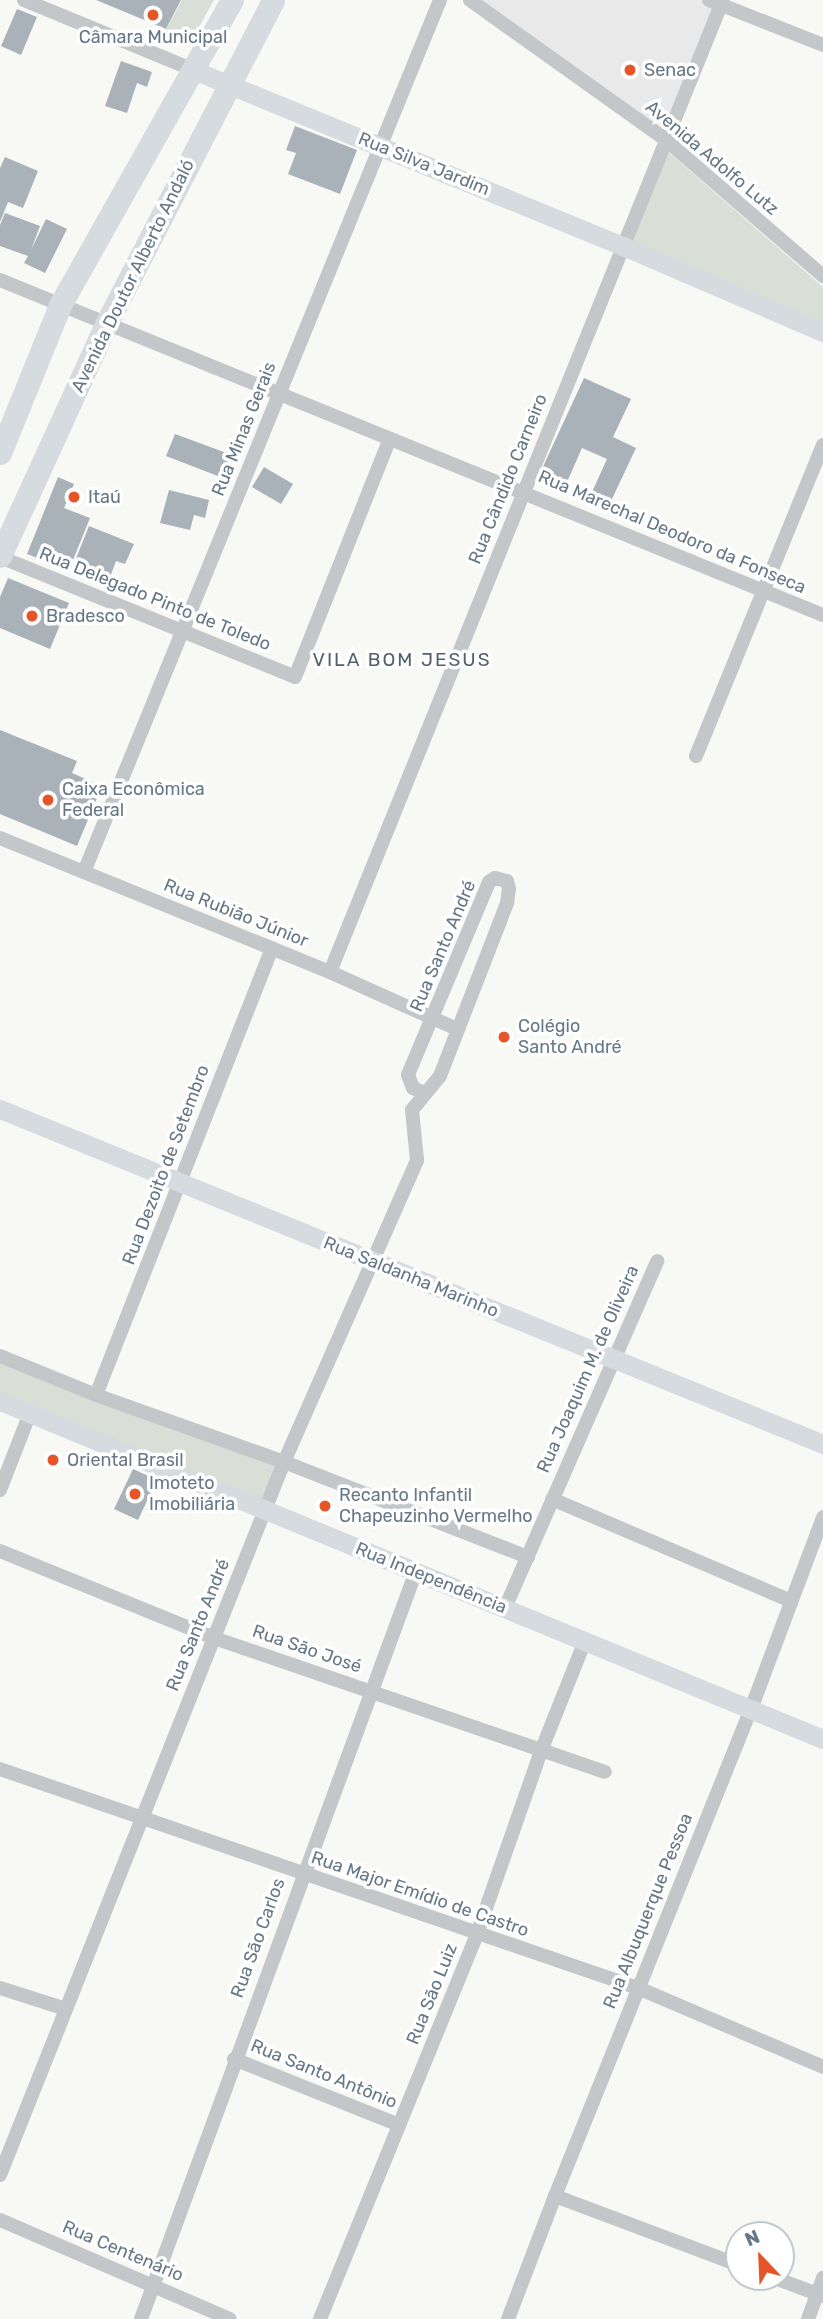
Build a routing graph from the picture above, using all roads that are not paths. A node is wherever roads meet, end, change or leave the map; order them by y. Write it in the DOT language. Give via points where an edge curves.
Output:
graph roads {
  1 [pos="24,0"];
  2 [pos="232,0"];
  3 [pos="273,0"];
  4 [pos="440,0"];
  5 [pos="470,0"];
  6 [pos="718,2"];
  7 [pos="823,46"];
  8 [pos="191,69"];
  9 [pos="228,86"];
  10 [pos="666,140"];
  11 [pos="380,146"];
  12 [pos="623,246"];
  13 [pos="823,276"];
  14 [pos="0,280"];
  15 [pos="60,305"];
  16 [pos="107,322"];
  17 [pos="823,332"];
  18 [pos="279,394"];
  19 [pos="389,441"];
  20 [pos="823,445"];
  21 [pos="0,453"];
  22 [pos="524,491"];
  23 [pos="0,556"];
  24 [pos="763,593"];
  25 [pos="823,615"];
  26 [pos="182,631"];
  27 [pos="696,756"];
  28 [pos="0,838"];
  29 [pos="84,872"];
  30 [pos="466,940"];
  31 [pos="272,948"];
  32 [pos="488,951"];
  33 [pos="330,972"];
  34 [pos="447,986"];
  35 [pos="470,996"];
  36 [pos="434,1019"];
  37 [pos="457,1029"];
  38 [pos="424,1093"];
  39 [pos="0,1109"];
  40 [pos="180,1182"];
  41 [pos="372,1261"];
  42 [pos="657,1261"];
  43 [pos="0,1356"];
  44 [pos="612,1359"];
  45 [pos="96,1395"];
  46 [pos="0,1401"];
  47 [pos="30,1413"];
  48 [pos="823,1444"];
  49 [pos="284,1462"];
  50 [pos="0,1489"];
  51 [pos="552,1499"];
  52 [pos="265,1510"];
  53 [pos="823,1517"];
  54 [pos="0,1550"];
  55 [pos="528,1557"];
  56 [pos="415,1572"];
  57 [pos="790,1601"];
  58 [pos="505,1608"];
  59 [pos="214,1638"];
  60 [pos="585,1641"];
  61 [pos="371,1692"];
  62 [pos="751,1709"];
  63 [pos="823,1739"];
  64 [pos="541,1751"];
  65 [pos="0,1769"];
  66 [pos="606,1772"];
  67 [pos="141,1818"];
  68 [pos="302,1874"];
  69 [pos="477,1934"];
  70 [pos="0,1988"];
  71 [pos="638,1988"];
  72 [pos="66,2009"];
  73 [pos="234,2059"];
  74 [pos="823,2067"];
  75 [pos="399,2125"];
  76 [pos="0,2175"];
  77 [pos="555,2196"];
  78 [pos="0,2220"];
  79 [pos="725,2260"];
  80 [pos="823,2278"];
  81 [pos="154,2284"];
  82 [pos="795,2286"];
  83 [pos="820,2295"];
  84 [pos="141,2319"];
  85 [pos="230,2319"];
  86 [pos="320,2319"];
  87 [pos="508,2319"];
  88 [pos="807,2319"];
  1 -- 8 [label="street, Rua Silva Jardim"];
  2 -- 8 [label="main road"];
  3 -- 9 [label="main road, Avenida Doutor Alberto Andaló"];
  4 -- 11 [label="street, Rua Minas Gerais"];
  5 -- 10 [label="street, Avenida Adolfo Lutz"];
  6 -- 7 [label="street"];
  6 -- 10 [label="street, Rua Cândido Carneiro"];
  8 -- 9 [label="street, Rua Silva Jardim"];
  8 -- 15 [label="main road"];
  9 -- 11 [label="street, Rua Silva Jardim"];
  9 -- 16 [label="main road, Avenida Doutor Alberto Andaló"];
  10 -- 12 [label="street, Rua Cândido Carneiro"];
  10 -- 13 [label="street, Avenida Adolfo Lutz"];
  11 -- 12 [label="street, Rua Silva Jardim"];
  11 -- 18 [label="street, Rua Minas Gerais"];
  12 -- 17 [label="street, Rua Silva Jardim"];
  12 -- 22 [label="street, Rua Cândido Carneiro"];
  14 -- 15 [label="street, Rua Marechal Deodoro da Fonseca"];
  15 -- 16 [label="street, Rua Marechal Deodoro da Fonseca"];
  15 -- 21 [label="main road"];
  16 -- 18 [label="street, Rua Marechal Deodoro da Fonseca"];
  16 -- 23 [label="main road, Avenida Doutor Alberto Andaló"];
  18 -- 19 [label="street, Rua Marechal Deodoro da Fonseca"];
  18 -- 26 [label="street, Rua Minas Gerais"];
  19 -- 22 [label="street, Rua Marechal Deodoro da Fonseca"];
  19 -- 26 [label="street, Rua Delegado Pinto de Toledo" via="295,677"];
  20 -- 24 [label="street"];
  22 -- 24 [label="street, Rua Marechal Deodoro da Fonseca"];
  22 -- 33 [label="street, Rua Cândido Carneiro"];
  23 -- 26 [label="street, Rua Delegado Pinto de Toledo"];
  24 -- 25 [label="street, Rua Marechal Deodoro da Fonseca"];
  24 -- 27 [label="street"];
  26 -- 29 [label="street, Rua Minas Gerais"];
  28 -- 29 [label="street, Rua Rubião Júnior"];
  29 -- 31 [label="street, Rua Rubião Júnior"];
  30 -- 32 [label="street"];
  30 -- 32 [label="street, Rua Santo André" via="489,882 495,878 507,881 507,903"];
  30 -- 34 [label="street, Rua Santo André"];
  31 -- 33 [label="street, Rua Rubião Júnior"];
  31 -- 40 [label="street, Rua Dezoito de Setembro"];
  32 -- 35 [label="street, Rua Santo André"];
  33 -- 36 [label="street, Rua Rubião Júnior"];
  34 -- 35 [label="street"];
  34 -- 36 [label="street, Rua Santo André"];
  35 -- 37 [label="street, Rua Santo André"];
  36 -- 37 [label="street, Rua Rubião Júnior"];
  36 -- 38 [label="street, Rua Santo André" via="408,1075 413,1088"];
  37 -- 38 [label="street, Rua Santo André" via="440,1076"];
  38 -- 41 [label="street, Rua Santo André" via="412,1110 417,1160"];
  39 -- 40 [label="street, Rua Saldanha Marinho"];
  40 -- 41 [label="street, Rua Saldanha Marinho"];
  40 -- 45 [label="street, Rua Dezoito de Setembro"];
  41 -- 44 [label="street, Rua Saldanha Marinho"];
  41 -- 49 [label="street, Rua Santo André"];
  42 -- 44 [label="street, Rua Joaquim M. de Oliveira"];
  43 -- 45 [label="street"];
  44 -- 48 [label="street, Rua Saldanha Marinho"];
  44 -- 51 [label="street, Rua Joaquim M. de Oliveira"];
  45 -- 49 [label="street"];
  46 -- 47 [label="street, Rua Independência"];
  47 -- 50 [label="street"];
  47 -- 52 [label="street, Rua Independência"];
  49 -- 52 [label="street, Rua Santo André"];
  49 -- 55 [label="street"];
  51 -- 55 [label="street, Rua Joaquim M. de Oliveira"];
  51 -- 57 [label="street"];
  52 -- 56 [label="street, Rua Independência"];
  52 -- 59 [label="street, Rua Santo André"];
  53 -- 57 [label="street, Rua Albuquerque Pessoa"];
  54 -- 59 [label="street, Rua São José"];
  55 -- 58 [label="street, Rua Joaquim M. de Oliveira"];
  56 -- 58 [label="street, Rua Independência"];
  56 -- 61 [label="street, Rua São Carlos"];
  57 -- 62 [label="street, Rua Albuquerque Pessoa"];
  58 -- 60 [label="street, Rua Independência"];
  59 -- 61 [label="street, Rua São José"];
  59 -- 67 [label="street, Rua Santo André"];
  60 -- 62 [label="street, Rua Independência"];
  60 -- 64 [label="street, Rua São Luiz"];
  61 -- 64 [label="street, Rua São José"];
  61 -- 68 [label="street, Rua São Carlos"];
  62 -- 63 [label="street, Rua Independência"];
  62 -- 71 [label="street, Rua Albuquerque Pessoa"];
  64 -- 66 [label="street, Rua São José"];
  64 -- 69 [label="street, Rua São Luiz"];
  65 -- 67 [label="street, Rua Major Emídio de Castro"];
  67 -- 68 [label="street, Rua Major Emídio de Castro"];
  67 -- 72 [label="street, Rua Santo André"];
  68 -- 69 [label="street, Rua Major Emídio de Castro"];
  68 -- 73 [label="street, Rua São Carlos"];
  69 -- 71 [label="street, Rua Major Emídio de Castro"];
  69 -- 75 [label="street, Rua São Luiz"];
  70 -- 72 [label="street"];
  71 -- 74 [label="street, Rua Major Emídio de Castro"];
  71 -- 77 [label="street, Rua Albuquerque Pessoa"];
  72 -- 76 [label="street, Rua Santo André"];
  73 -- 75 [label="street, Rua Santo Antônio"];
  73 -- 81 [label="street, Rua São Carlos"];
  75 -- 86 [label="street, Rua São Luiz"];
  77 -- 79 [label="street"];
  77 -- 87 [label="street, Rua Albuquerque Pessoa"];
  78 -- 81 [label="street, Rua Centenário"];
  80 -- 83 [label="street"];
  81 -- 84 [label="street, Rua São Carlos"];
  81 -- 85 [label="street, Rua Centenário"];
  82 -- 83 [label="street"];
  83 -- 88 [label="street"];
}
